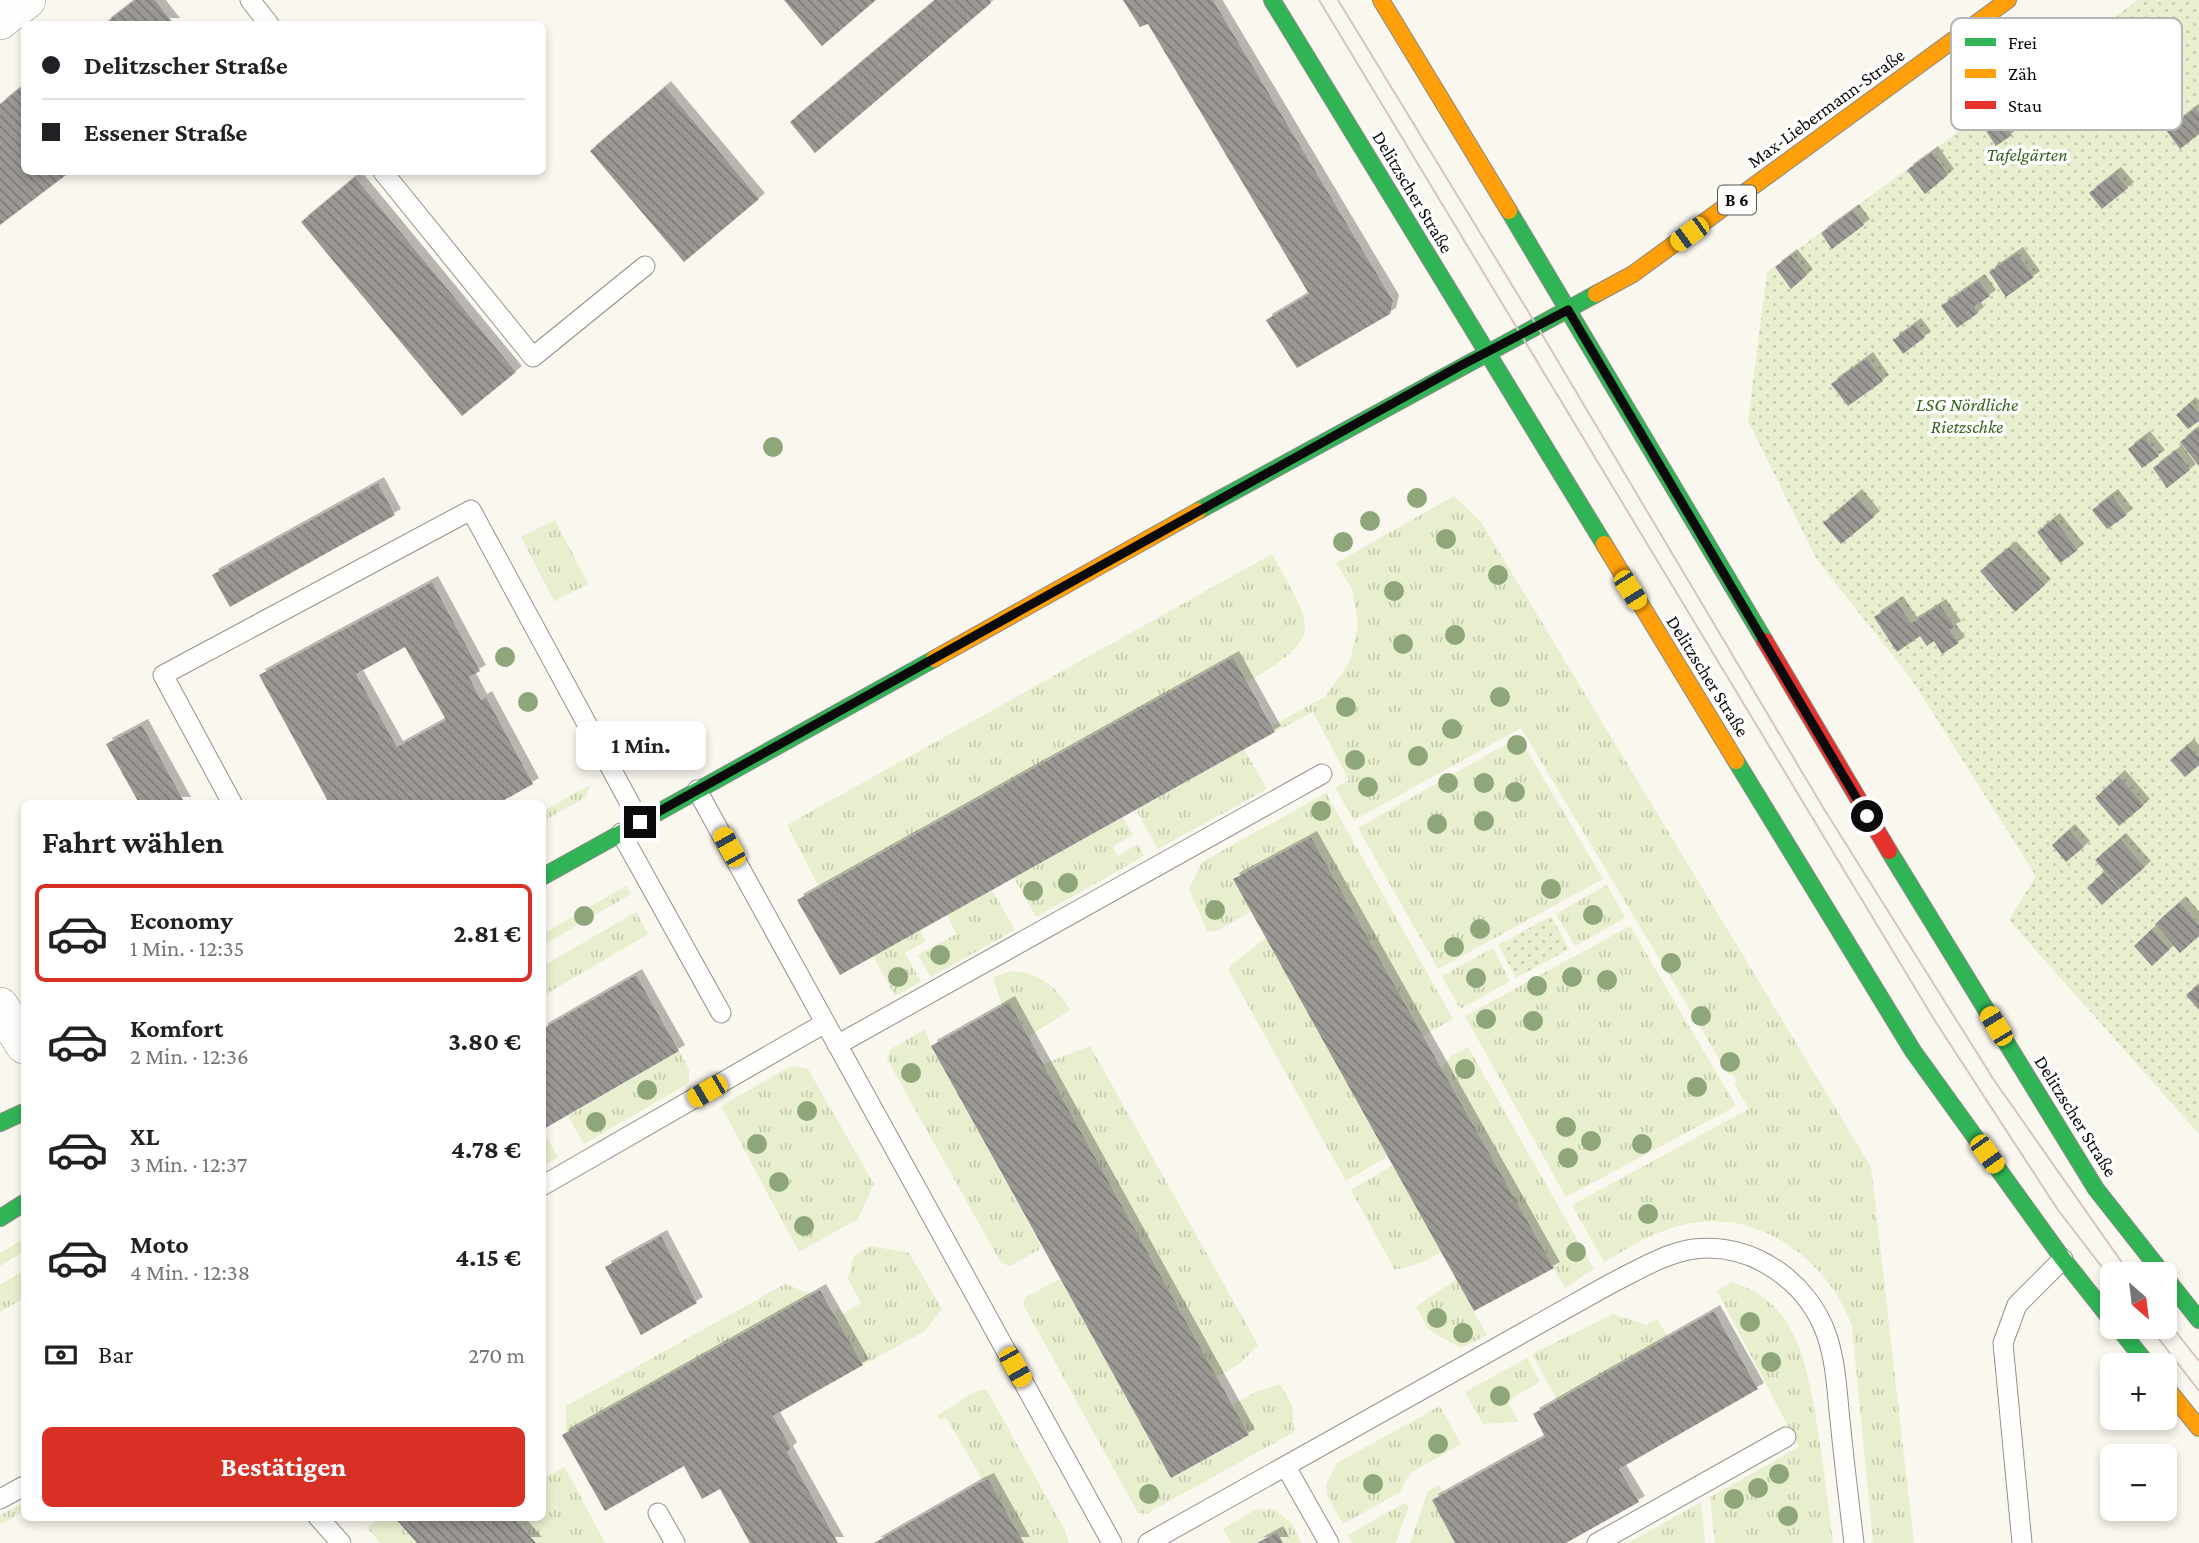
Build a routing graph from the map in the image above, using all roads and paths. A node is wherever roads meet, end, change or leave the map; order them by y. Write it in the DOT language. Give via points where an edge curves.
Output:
graph roads {
  1 [pos="27,0"];
  2 [pos="250,0"];
  3 [pos="1272,0"];
  4 [pos="1381,0"];
  5 [pos="2008,0"];
  6 [pos="1983,18"];
  7 [pos="0,21"];
  8 [pos="267,21"];
  9 [pos="1951,42"];
  10 [pos="385,175"];
  11 [pos="645,266"];
  12 [pos="1568,310"];
  13 [pos="1486,352"];
  14 [pos="1322,774"];
  15 [pos="697,790"];
  16 [pos="230,800"];
  17 [pos="640,822"];
  18 [pos="621,833"];
  19 [pos="546,875"];
  20 [pos="0,1006"];
  21 [pos="721,1013"];
  22 [pos="825,1023"];
  23 [pos="21,1040"];
  24 [pos="837,1045"];
  25 [pos="21,1113"];
  26 [pos="0,1123"];
  27 [pos="546,1184"];
  28 [pos="21,1205"];
  29 [pos="0,1218"];
  30 [pos="2063,1259"];
  31 [pos="2154,1262"];
  32 [pos="2177,1292"];
  33 [pos="2100,1306"];
  34 [pos="2199,1320"];
  35 [pos="2127,1339"];
  36 [pos="2138,1353"];
  37 [pos="2177,1401"];
  38 [pos="2199,1428"];
  39 [pos="1786,1437"];
  40 [pos="1286,1467"];
  41 [pos="21,1488"];
  42 [pos="0,1499"];
  43 [pos="658,1513"];
  44 [pos="322,1521"];
  45 [pos="341,1543"];
  46 [pos="675,1543"];
  47 [pos="1112,1543"];
  48 [pos="1148,1543"];
  49 [pos="1329,1543"];
  50 [pos="1597,1543"];
  51 [pos="1854,1543"];
  52 [pos="2022,1543"];
  1 -- 7 [label="street"];
  2 -- 8 [label="lane"];
  3 -- 13 [label="main road, Delitzscher Straße"];
  4 -- 12 [label="main road, Delitzscher Straße"];
  5 -- 6 [label="main road, Max-Liebermann-Straße / B 6"];
  9 -- 12 [label="main road, Max-Liebermann-Straße / B 6" via="1648,264"];
  10 -- 11 [label="lane" via="533,357"];
  12 -- 13 [label="main road, Max-Liebermann-Straße / B 6"];
  12 -- 31 [label="main road, Delitzscher Straße" via="1867,816 2089,1177"];
  13 -- 15 [label="main road, B 6"];
  13 -- 30 [label="main road, Delitzscher Straße" via="1913,1051"];
  14 -- 24 [label="lane"];
  15 -- 17 [label="main road, B 6"];
  15 -- 22 [label="lane"];
  16 -- 17 [label="lane" via="163,675 471,510"];
  17 -- 18 [label="main road, B 6"];
  18 -- 19 [label="main road, B 6"];
  18 -- 21 [label="lane"];
  20 -- 23 [label="street"];
  22 -- 24 [label="lane"];
  22 -- 27 [label="lane"];
  24 -- 47 [label="lane"];
  25 -- 26 [label="main road"];
  28 -- 29 [label="main road"];
  30 -- 33 [label="main road, Delitzscher Straße"];
  30 -- 52 [label="lane" via="2017,1304 2003,1343"];
  32 -- 34 [label="main road, Delitzscher Straße"];
  35 -- 36 [label="main road"];
  37 -- 38 [label="main road"];
  39 -- 50 [label="lane"];
  40 -- 48 [label="lane"];
  40 -- 49 [label="lane"];
  40 -- 51 [label="lane" via="1651,1264 1692,1250 1736,1250 1765,1262 1791,1281 1827,1334 1836,1376"];
  41 -- 42 [label="lane"];
  43 -- 46 [label="lane"];
  44 -- 45 [label="lane"];
}
